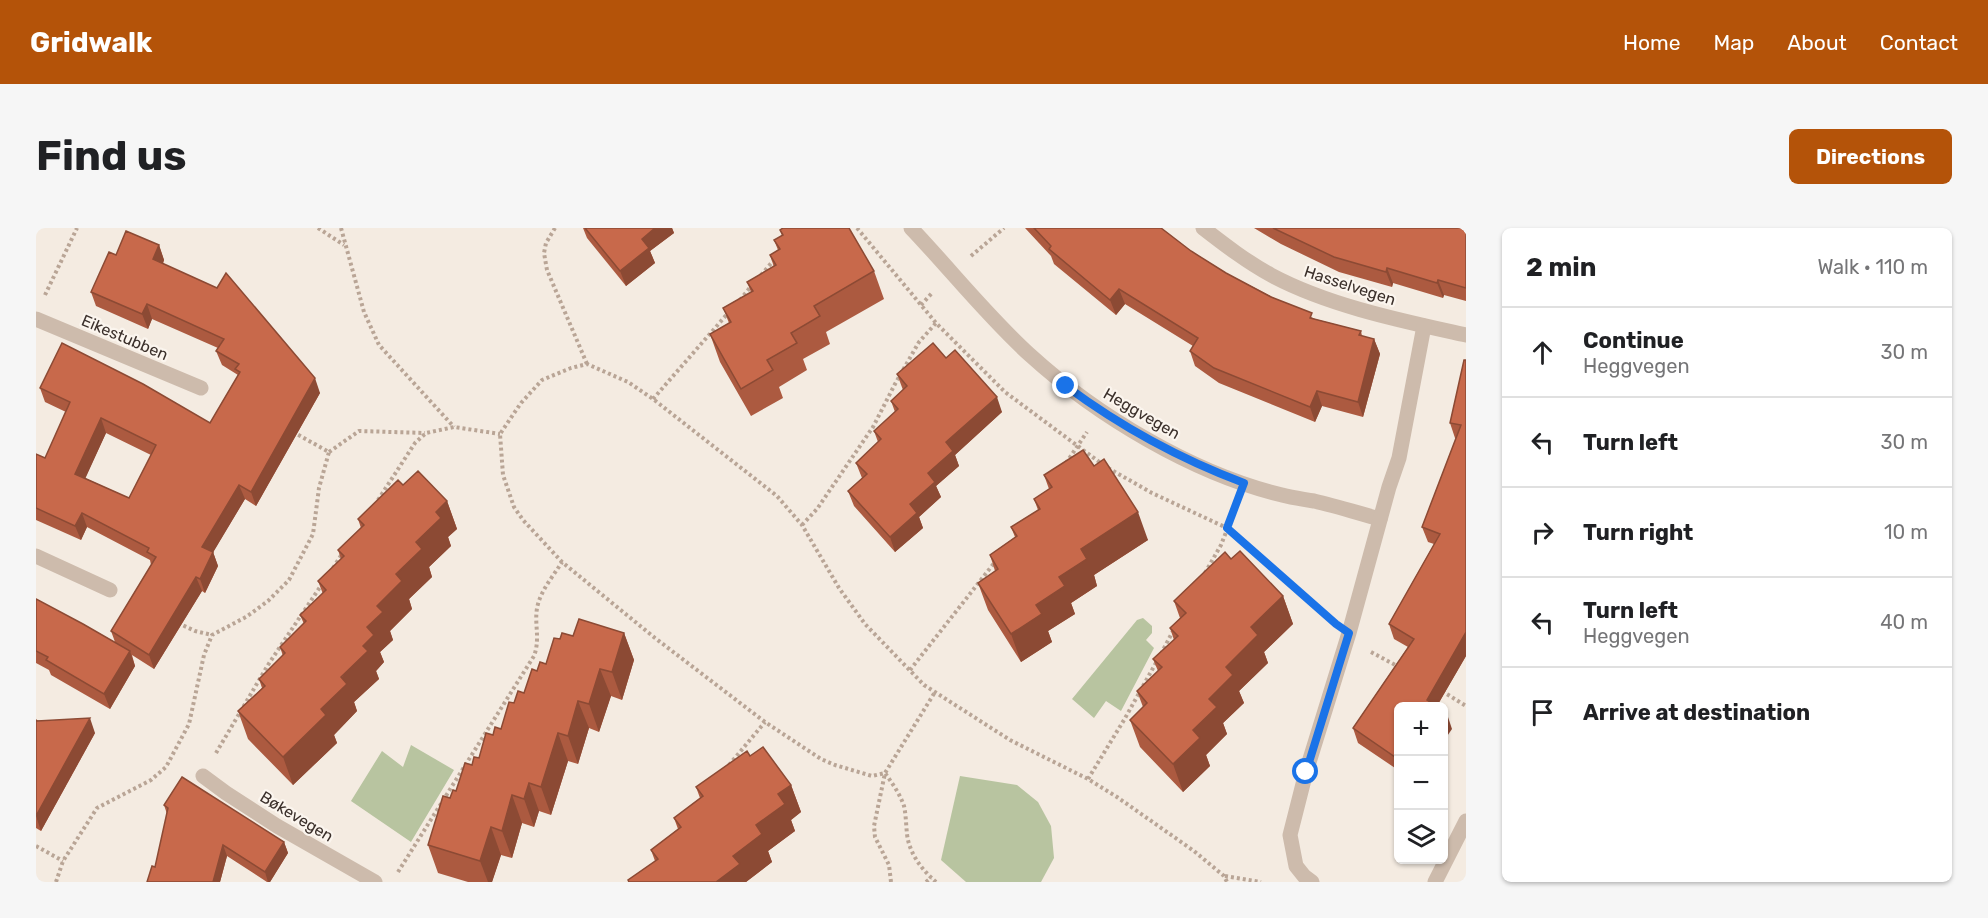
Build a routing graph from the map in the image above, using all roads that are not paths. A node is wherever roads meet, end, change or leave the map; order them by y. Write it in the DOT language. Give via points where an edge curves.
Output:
graph roads {
  1 [pos="911,228"];
  2 [pos="1203,228"];
  3 [pos="36,319"];
  4 [pos="1424,326"];
  5 [pos="1466,335"];
  6 [pos="201,388"];
  7 [pos="1380,519"];
  8 [pos="36,556"];
  9 [pos="110,590"];
  10 [pos="203,776"];
  11 [pos="1466,821"];
  12 [pos="375,882"];
  13 [pos="1312,882"];
  14 [pos="1435,882"];
  1 -- 7 [label="street, Heggvegen" via="1028,354 1101,412 1205,468 1244,483"];
  2 -- 4 [label="street, Hasselvegen" via="1271,275 1310,293"];
  3 -- 6 [label="street, Eikestubben"];
  4 -- 5 [label="street, Hasselvegen"];
  4 -- 7 [label="street" via="1399,458"];
  7 -- 13 [label="street" via="1290,835 1296,866"];
  8 -- 9 [label="street"];
  10 -- 12 [label="street, Bøkevegen" via="278,826"];
  11 -- 14 [label="street"];
}
